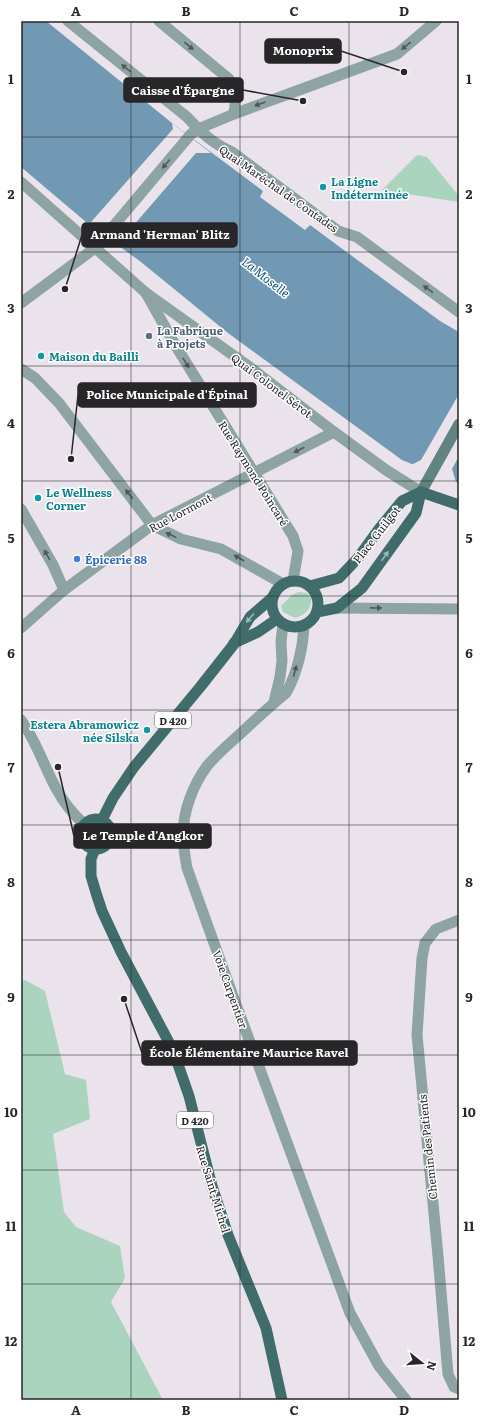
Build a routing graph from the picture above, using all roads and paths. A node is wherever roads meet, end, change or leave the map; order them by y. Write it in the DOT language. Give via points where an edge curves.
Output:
graph roads {
  1 [pos="68,21"];
  2 [pos="159,21"];
  3 [pos="436,21"];
  4 [pos="234,114"];
  5 [pos="195,132"];
  6 [pos="21,182"];
  7 [pos="95,248"];
  8 [pos="146,293"];
  9 [pos="21,303"];
  10 [pos="459,312"];
  11 [pos="21,369"];
  12 [pos="459,424"];
  13 [pos="334,432"];
  14 [pos="254,473"];
  15 [pos="421,492"];
  16 [pos="459,505"];
  17 [pos="21,509"];
  18 [pos="152,525"];
  19 [pos="288,582"];
  20 [pos="310,586"];
  21 [pos="64,590"];
  22 [pos="272,598"];
  23 [pos="337,608"];
  24 [pos="459,609"];
  25 [pos="317,612"];
  26 [pos="280,622"];
  27 [pos="304,626"];
  28 [pos="21,628"];
  29 [pos="234,644"];
  30 [pos="274,702"];
  31 [pos="21,720"];
  32 [pos="102,820"];
  33 [pos="84,824"];
  34 [pos="94,849"];
  35 [pos="459,920"];
  36 [pos="459,1390"];
  37 [pos="282,1400"];
  38 [pos="406,1400"];
  5 -- 1 [label="street, Quai Maréchal de Contades, one-way" via="187,116"];
  2 -- 4 [label="street, one-way" via="235,87"];
  3 -- 4 [label="street, one-way" via="396,54"];
  4 -- 5 [label="street"];
  5 -- 7 [label="street, one-way"];
  10 -- 5 [label="street, Quai Maréchal de Contades, one-way" via="357,237 338,231 232,152"];
  6 -- 7 [label="street, Quai Colonel Sérot"];
  7 -- 8 [label="street, Quai Colonel Sérot"];
  7 -- 9 [label="street"];
  8 -- 13 [label="street, Quai Colonel Sérot" via="251,368"];
  8 -- 14 [label="street, Rue Raymond Poincaré, one-way"];
  18 -- 11 [label="street, one-way" via="60,403 35,378"];
  12 -- 15 [label="main road"];
  13 -- 14 [label="street, Rue Lormont, one-way"];
  13 -- 15 [label="street, Quai Colonel Sérot"];
  14 -- 18 [label="street, Rue Lormont"];
  14 -- 19 [label="street, Rue Raymond Poincaré" via="293,536 298,551"];
  15 -- 16 [label="main road, Quai Colonel Sérot"];
  15 -- 20 [label="main road, Place Guilgot" via="402,502 339,578"];
  23 -- 15 [label="main road, Place Guilgot, one-way" via="362,588 416,513"];
  21 -- 17 [label="street, one-way" via="53,565"];
  19 -- 18 [label="street, one-way" via="272,577 222,549 180,539"];
  18 -- 21 [label="street, Rue Lormont"];
  19 -- 20 [label="main road" via="299,581"];
  19 -- 22 [label="main road" via="278,588"];
  20 -- 25 [label="main road" via="318,598"];
  21 -- 28 [label="street, Rue Lormont"];
  22 -- 26 [label="main road" via="272,610"];
  22 -- 29 [label="main road, D 420, one-way" via="250,617"];
  23 -- 24 [label="street, one-way"];
  23 -- 25 [label="main road"];
  25 -- 27 [label="main road" via="310,623"];
  26 -- 27 [label="main road" via="290,627"];
  26 -- 29 [label="main road, D 420"];
  26 -- 30 [label="street" via="282,661"];
  30 -- 27 [label="street, Voie Carpentier, one-way" via="286,693 292,682 304,637"];
  29 -- 32 [label="main road, D 420" via="134,767"];
  30 -- 38 [label="street, Voie Carpentier" via="208,766 190,796 183,847 187,868 350,1313 379,1366"];
  31 -- 33 [label="street" via="69,810"];
  32 -- 33 [label="main road" via="89,820"];
  32 -- 34 [label="main road" via="108,824 111,837 105,846"];
  33 -- 34 [label="main road" via="81,829 82,840 85,845"];
  34 -- 37 [label="main road, Rue Saint-Michel / D 420" via="91,876 98,901 121,952 173,1050 189,1096 224,1222 266,1328"];
  35 -- 36 [label="street, Chemin des Patients" via="436,929 425,943 416,1035 448,1374 454,1387"];
}
